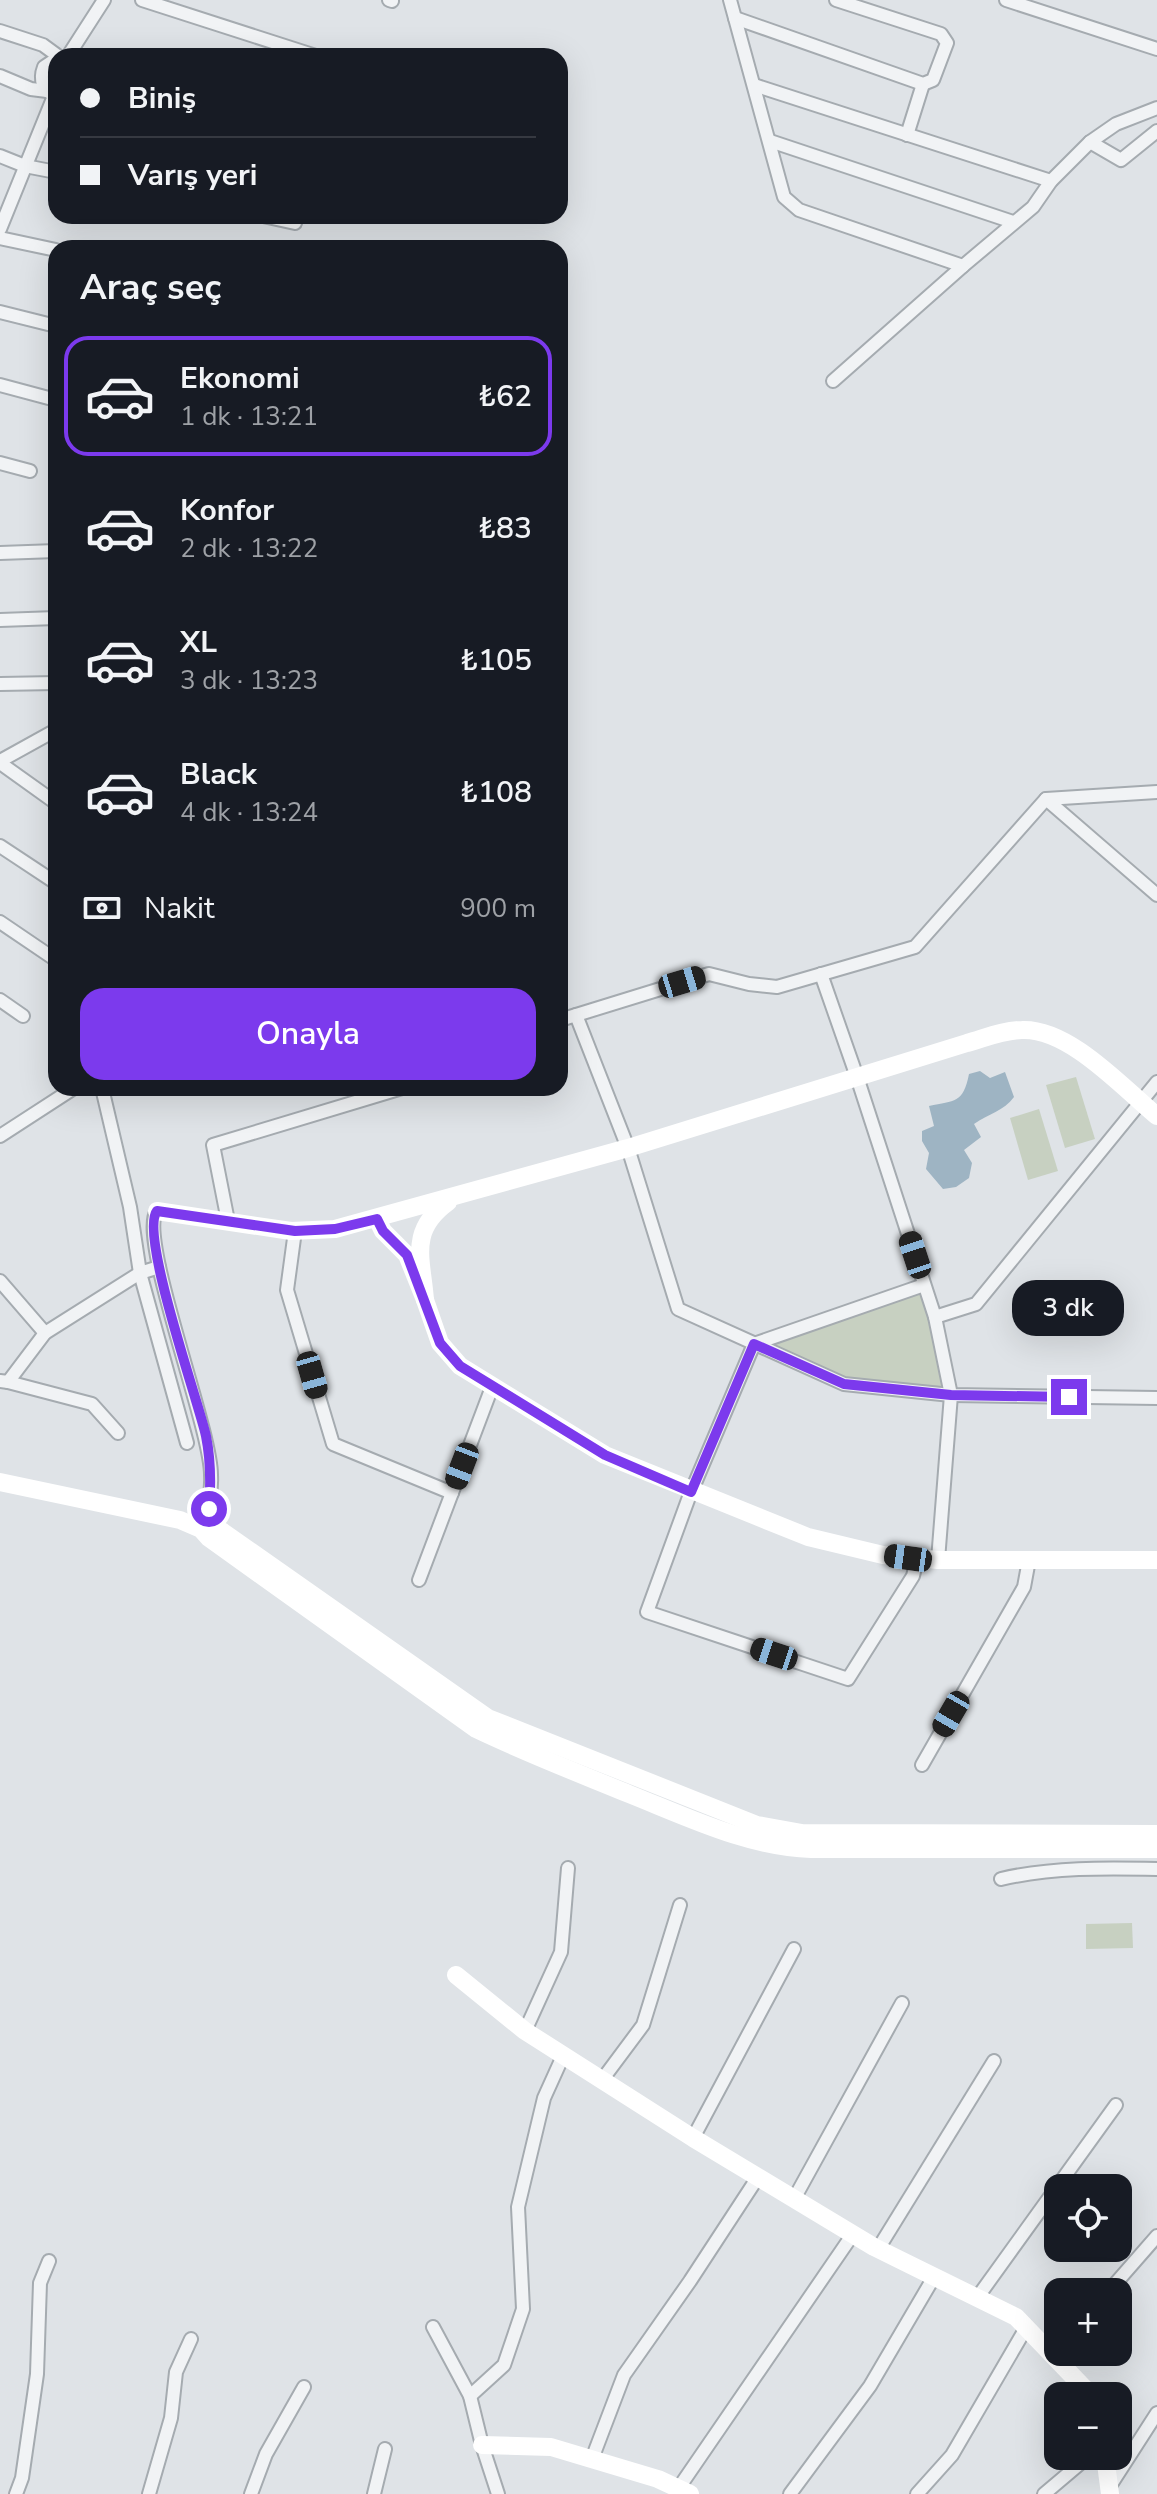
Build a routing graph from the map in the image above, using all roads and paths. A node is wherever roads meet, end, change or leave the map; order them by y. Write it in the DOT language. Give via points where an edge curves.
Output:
graph roads {
  1 [pos="104,0"];
  2 [pos="142,0"];
  3 [pos="730,0"];
  4 [pos="836,0"];
  5 [pos="1006,0"];
  6 [pos="735,18"];
  7 [pos="0,31"];
  8 [pos="73,48"];
  9 [pos="291,48"];
  10 [pos="48,49"];
  11 [pos="1157,49"];
  12 [pos="48,62"];
  13 [pos="0,76"];
  14 [pos="923,84"];
  15 [pos="754,85"];
  16 [pos="48,90"];
  17 [pos="48,93"];
  18 [pos="48,105"];
  19 [pos="1157,108"];
  20 [pos="1157,131"];
  21 [pos="907,135"];
  22 [pos="770,141"];
  23 [pos="1090,142"];
  24 [pos="0,156"];
  25 [pos="25,166"];
  26 [pos="48,170"];
  27 [pos="1051,181"];
  28 [pos="1013,222"];
  29 [pos="0,229"];
  30 [pos="0,238"];
  31 [pos="48,248"];
  32 [pos="963,266"];
  33 [pos="0,312"];
  34 [pos="48,324"];
  35 [pos="833,381"];
  36 [pos="0,385"];
  37 [pos="48,398"];
  38 [pos="0,463"];
  39 [pos="30,471"];
  40 [pos="48,551"];
  41 [pos="0,553"];
  42 [pos="48,618"];
  43 [pos="0,620"];
  44 [pos="48,683"];
  45 [pos="0,684"];
  46 [pos="48,735"];
  47 [pos="0,762"];
  48 [pos="1157,792"];
  49 [pos="48,797"];
  50 [pos="1046,799"];
  51 [pos="0,846"];
  52 [pos="48,878"];
  53 [pos="1157,895"];
  54 [pos="0,922"];
  55 [pos="48,955"];
  56 [pos="821,974"];
  57 [pos="0,1000"];
  58 [pos="576,1015"];
  59 [pos="23,1016"];
  60 [pos="568,1018"];
  61 [pos="857,1077"];
  62 [pos="1157,1082"];
  63 [pos="62,1096"];
  64 [pos="104,1096"];
  65 [pos="375,1096"];
  66 [pos="1140,1102"];
  67 [pos="1157,1116"];
  68 [pos="0,1136"];
  69 [pos="628,1148"];
  70 [pos="454,1198"];
  71 [pos="157,1211"];
  72 [pos="385,1217"];
  73 [pos="228,1221"];
  74 [pos="295,1231"];
  75 [pos="420,1242"];
  76 [pos="159,1267"];
  77 [pos="140,1273"];
  78 [pos="0,1281"];
  79 [pos="924,1285"];
  80 [pos="425,1300"];
  81 [pos="935,1317"];
  82 [pos="45,1333"];
  83 [pos="754,1344"];
  84 [pos="4,1382"];
  85 [pos="492,1387"];
  86 [pos="951,1395"];
  87 [pos="1157,1398"];
  88 [pos="118,1433"];
  89 [pos="187,1443"];
  90 [pos="0,1482"];
  91 [pos="691,1492"];
  92 [pos="452,1493"];
  93 [pos="201,1529"];
  94 [pos="917,1559"];
  95 [pos="938,1560"];
  96 [pos="1029,1560"];
  97 [pos="1157,1560"];
  98 [pos="419,1580"];
  99 [pos="922,1765"];
  100 [pos="1157,1834"];
  101 [pos="840,1841"];
  102 [pos="1157,1849"];
  103 [pos="568,1868"];
  104 [pos="1157,1869"];
  105 [pos="1001,1879"];
  106 [pos="680,1905"];
  107 [pos="794,1949"];
  108 [pos="456,1975"];
  109 [pos="902,2003"];
  110 [pos="525,2031"];
  111 [pos="563,2056"];
  112 [pos="994,2061"];
  113 [pos="602,2080"];
  114 [pos="1116,2105"];
  115 [pos="693,2138"];
  116 [pos="758,2177"];
  117 [pos="794,2199"];
  118 [pos="853,2234"];
  119 [pos="1157,2236"];
  120 [pos="878,2249"];
  121 [pos="49,2261"];
  122 [pos="934,2277"];
  123 [pos="1120,2278"];
  124 [pos="977,2298"];
  125 [pos="433,2327"];
  126 [pos="1026,2328"];
  127 [pos="191,2339"];
  128 [pos="1044,2344"];
  129 [pos="1066,2366"];
  130 [pos="1079,2382"];
  131 [pos="304,2387"];
  132 [pos="470,2396"];
  133 [pos="1157,2413"];
  134 [pos="482,2445"];
  135 [pos="385,2449"];
  136 [pos="592,2459"];
  137 [pos="1072,2470"];
  138 [pos="1107,2470"];
  139 [pos="1110,2490"];
  140 [pos="684,2491"];
  141 [pos="16,2494"];
  142 [pos="149,2494"];
  143 [pos="251,2494"];
  144 [pos="374,2494"];
  145 [pos="498,2494"];
  146 [pos="790,2494"];
  147 [pos="917,2494"];
  148 [pos="1044,2494"];
  1 -- 8 [label="street"];
  2 -- 9 [label="street"];
  3 -- 6 [label="street"];
  4 -- 14 [label="street" via="941,34 947,43 933,80"];
  5 -- 11 [label="street"];
  6 -- 14 [label="street"];
  6 -- 15 [label="street"];
  7 -- 10 [label="street"];
  12 -- 16 [label="street" via="42,73"];
  13 -- 17 [label="street"];
  14 -- 21 [label="street"];
  15 -- 21 [label="street"];
  15 -- 22 [label="street"];
  18 -- 25 [label="street"];
  19 -- 23 [label="street" via="1116,124"];
  20 -- 23 [label="street" via="1121,160"];
  21 -- 27 [label="street"];
  22 -- 28 [label="street"];
  22 -- 32 [label="street" via="784,197 799,210"];
  23 -- 27 [label="street"];
  24 -- 25 [label="street"];
  25 -- 26 [label="street"];
  25 -- 29 [label="street"];
  27 -- 28 [label="street" via="1033,207"];
  28 -- 32 [label="street"];
  30 -- 31 [label="street"];
  32 -- 35 [label="street"];
  33 -- 34 [label="street"];
  36 -- 37 [label="street"];
  38 -- 39 [label="street"];
  40 -- 41 [label="street"];
  42 -- 43 [label="street"];
  44 -- 45 [label="street"];
  46 -- 47 [label="street"];
  47 -- 49 [label="street"];
  48 -- 50 [label="street"];
  50 -- 53 [label="street"];
  50 -- 56 [label="street" via="915,947"];
  51 -- 52 [label="street"];
  54 -- 55 [label="street"];
  56 -- 58 [label="street" via="777,987 709,974"];
  56 -- 61 [label="street"];
  57 -- 59 [label="street"];
  58 -- 60 [label="street"];
  58 -- 69 [label="street"];
  61 -- 66 [label="street" via="1002,1032 1036,1031 1081,1052"];
  61 -- 69 [label="street"];
  61 -- 79 [label="street"];
  62 -- 66 [label="street"];
  63 -- 68 [label="street"];
  64 -- 77 [label="street"];
  65 -- 73 [label="street" via="213,1145"];
  66 -- 67 [label="street"];
  66 -- 81 [label="street" via="976,1304"];
  69 -- 70 [label="street"];
  69 -- 83 [label="street" via="678,1309"];
  70 -- 72 [label="street"];
  70 -- 75 [label="street" via="435,1213"];
  71 -- 73 [label="street"];
  71 -- 76 [label="street" via="153,1218"];
  72 -- 74 [label="street" via="335,1229"];
  72 -- 75 [label="street" via="403,1215 417,1222"];
  72 -- 80 [label="street" via="383,1231 407,1255"];
  73 -- 74 [label="street"];
  74 -- 92 [label="street" via="287,1290 333,1444"];
  75 -- 80 [label="street"];
  76 -- 77 [label="street"];
  76 -- 93 [label="street" via="206,1435 212,1473"];
  77 -- 82 [label="street"];
  77 -- 89 [label="street"];
  78 -- 82 [label="street"];
  79 -- 81 [label="street"];
  79 -- 83 [label="street"];
  80 -- 85 [label="street" via="440,1343 460,1366"];
  81 -- 86 [label="street"];
  82 -- 84 [label="street"];
  83 -- 86 [label="street" via="844,1384"];
  83 -- 91 [label="street"];
  84 -- 88 [label="street" via="92,1404"];
  85 -- 91 [label="street" via="605,1455"];
  85 -- 92 [label="street"];
  86 -- 87 [label="street"];
  86 -- 95 [label="street"];
  90 -- 93 [label="street"];
  91 -- 94 [label="street" via="808,1537"];
  91 -- 94 [label="street" via="647,1612 848,1679 913,1576"];
  92 -- 98 [label="street"];
  93 -- 101 [label="street" via="476,1729 728,1832 788,1849"];
  94 -- 95 [label="street"];
  95 -- 96 [label="street"];
  96 -- 97 [label="street"];
  96 -- 99 [label="street" via="1024,1587"];
  100 -- 101 [label="street"];
  101 -- 102 [label="street"];
  103 -- 110 [label="street" via="561,1952"];
  104 -- 105 [label="street" via="1092,1868"];
  106 -- 113 [label="street" via="643,2025"];
  107 -- 115 [label="street"];
  108 -- 110 [label="street"];
  109 -- 117 [label="street"];
  110 -- 111 [label="street"];
  111 -- 113 [label="street"];
  111 -- 132 [label="street" via="544,2098 518,2207 523,2309 504,2365"];
  112 -- 120 [label="street"];
  113 -- 115 [label="street"];
  114 -- 124 [label="street"];
  115 -- 116 [label="street"];
  116 -- 117 [label="street"];
  116 -- 136 [label="street" via="624,2375"];
  117 -- 118 [label="street"];
  118 -- 120 [label="street"];
  118 -- 140 [label="street"];
  119 -- 123 [label="street"];
  120 -- 122 [label="street"];
  121 -- 141 [label="street" via="40,2283 37,2374"];
  122 -- 124 [label="street"];
  122 -- 146 [label="street" via="870,2386"];
  124 -- 126 [label="street" via="1016,2317"];
  125 -- 132 [label="street"];
  126 -- 128 [label="street"];
  126 -- 147 [label="street" via="952,2455"];
  127 -- 142 [label="street" via="176,2372 171,2418"];
  129 -- 130 [label="street"];
  131 -- 143 [label="street" via="266,2454"];
  132 -- 134 [label="street"];
  133 -- 139 [label="street"];
  134 -- 136 [label="street" via="551,2447"];
  134 -- 145 [label="street"];
  135 -- 144 [label="street"];
  136 -- 140 [label="street"];
  137 -- 148 [label="street"];
  138 -- 139 [label="street"];
}
